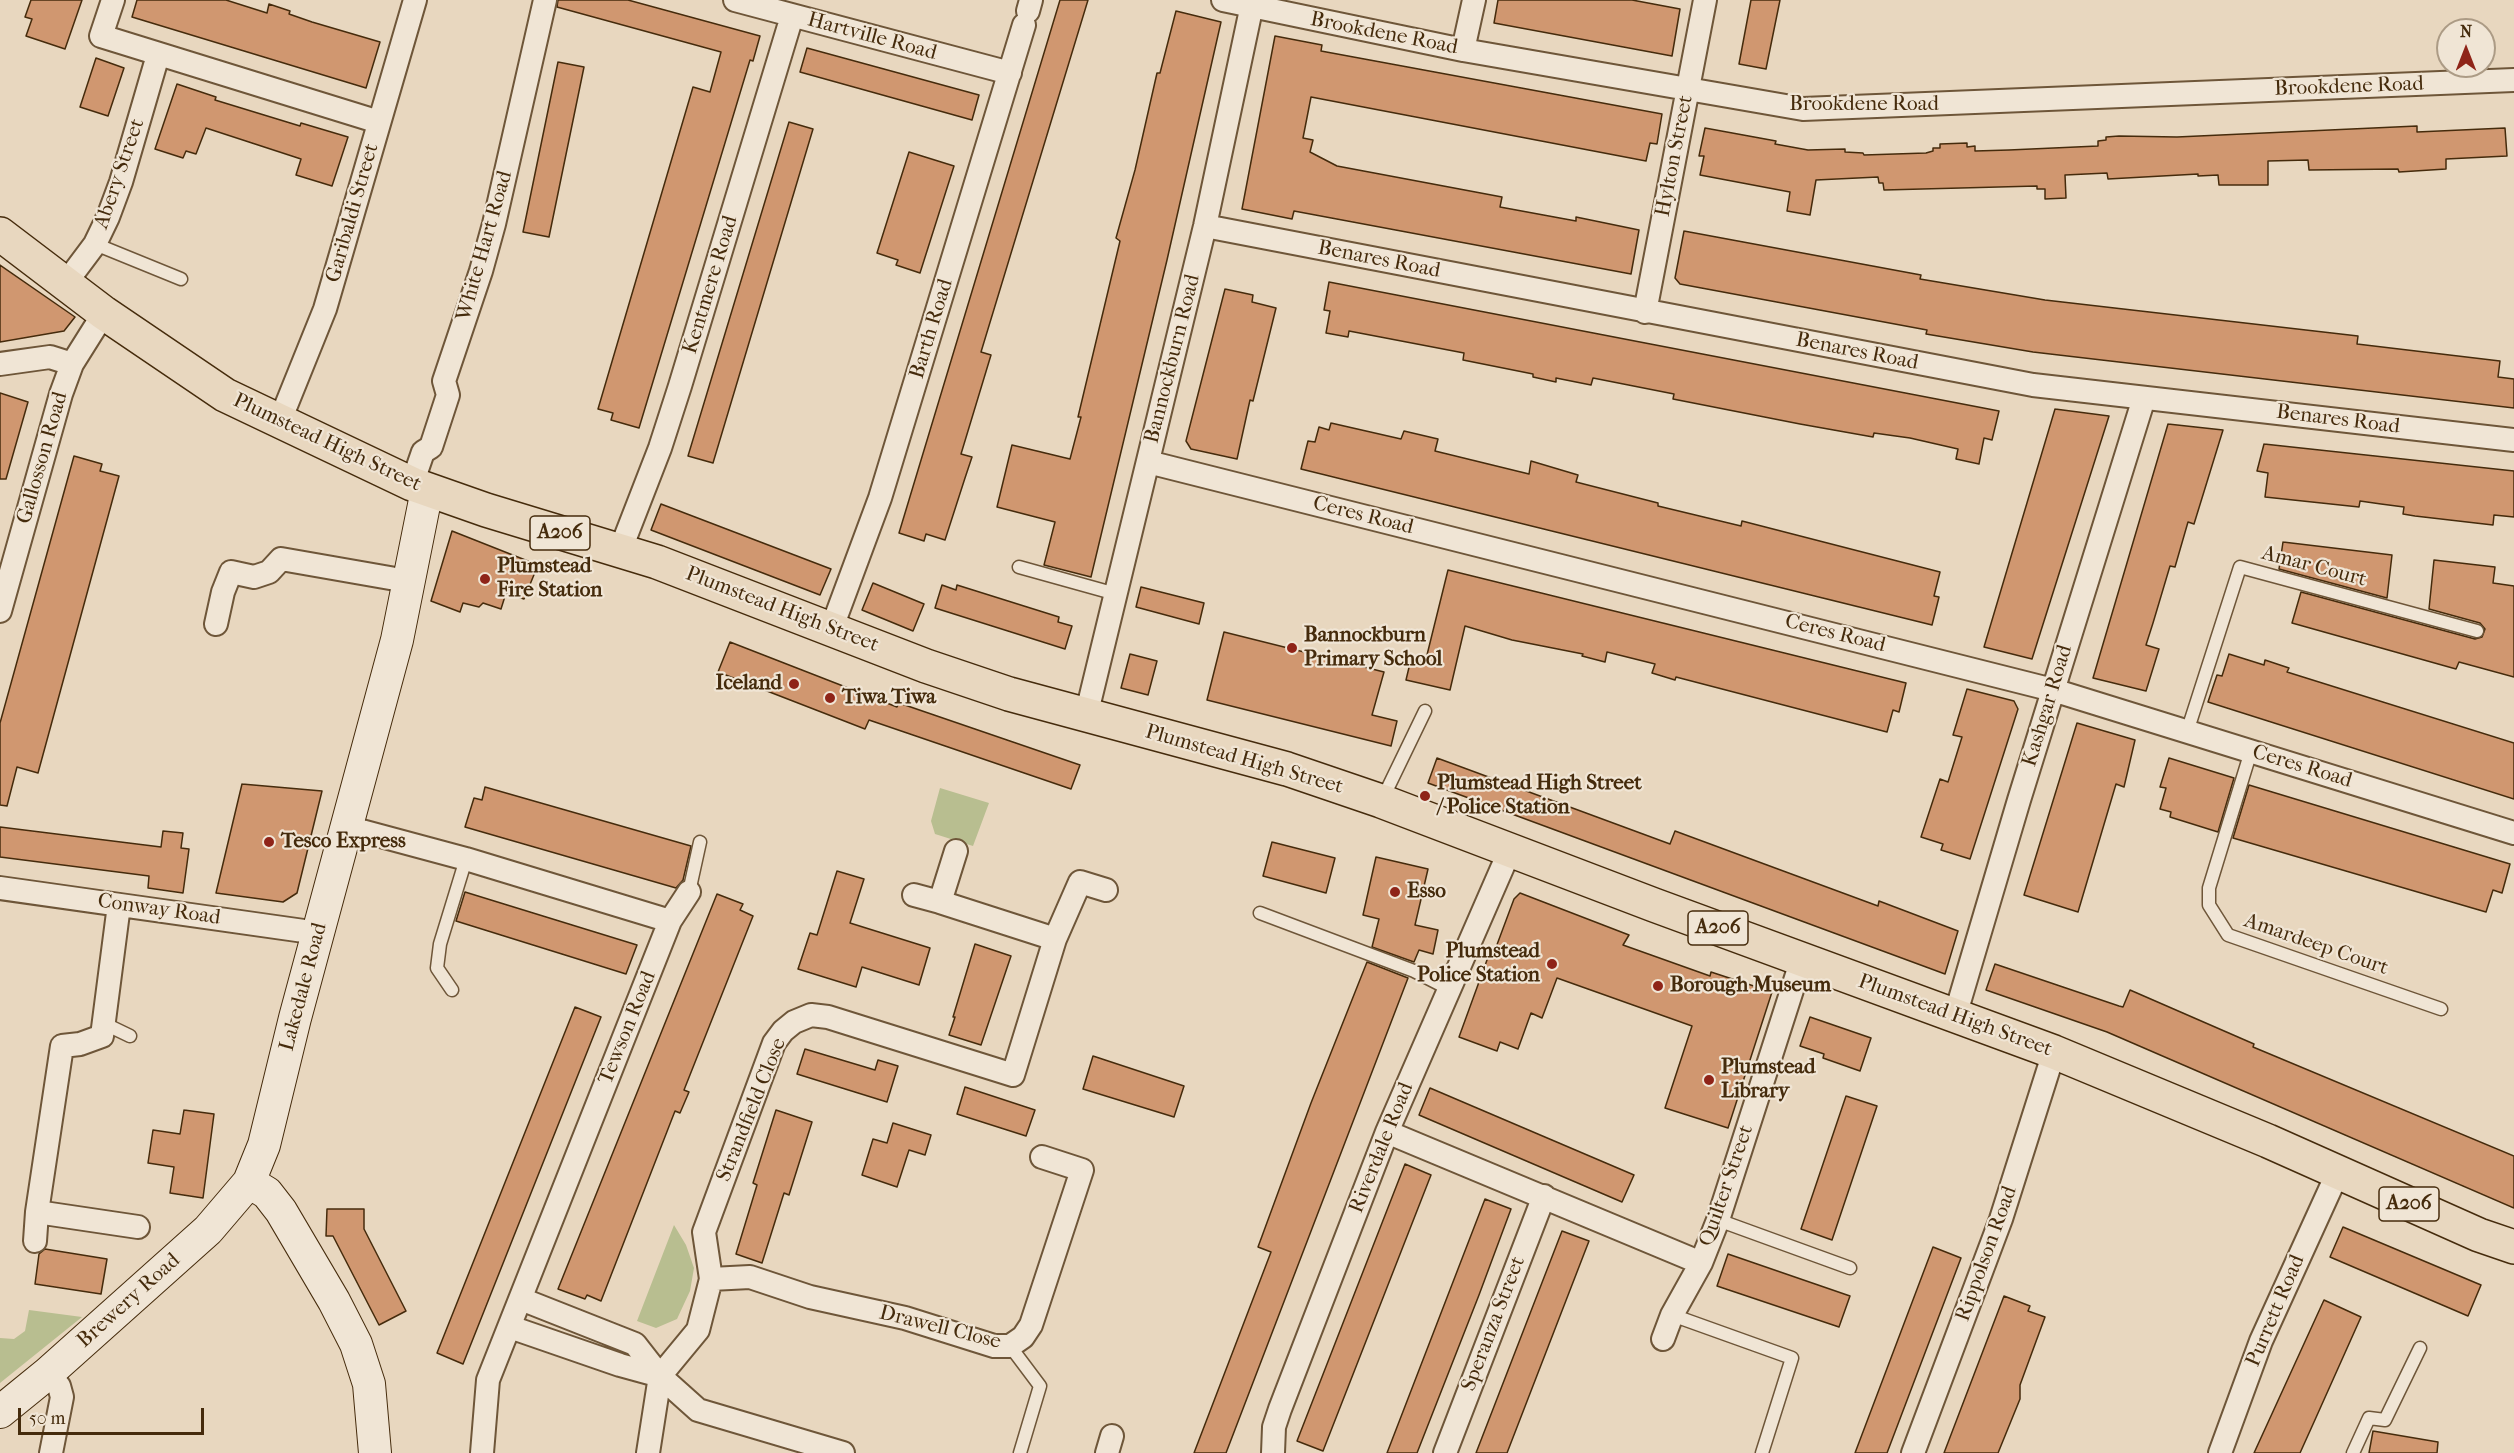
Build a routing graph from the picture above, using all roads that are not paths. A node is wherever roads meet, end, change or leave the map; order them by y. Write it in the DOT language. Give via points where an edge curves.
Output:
graph roads {
  1 [pos="113,0"];
  2 [pos="415,0"];
  3 [pos="545,0"];
  4 [pos="735,0"];
  5 [pos="1223,0"];
  6 [pos="1474,0"];
  7 [pos="1705,0"];
  8 [pos="1252,4"];
  9 [pos="1028,12"];
  10 [pos="792,16"];
  11 [pos="1463,50"];
  12 [pos="158,55"];
  13 [pos="1010,73"];
  14 [pos="2514,80"];
  15 [pos="1688,89"];
  16 [pos="379,122"];
  17 [pos="1205,226"];
  18 [pos="0,234"];
  19 [pos="95,244"];
  20 [pos="181,279"];
  21 [pos="65,284"];
  22 [pos="1645,312"];
  23 [pos="104,313"];
  24 [pos="0,364"];
  25 [pos="72,364"];
  26 [pos="2144,398"];
  27 [pos="279,423"];
  28 [pos="2514,440"];
  29 [pos="1148,462"];
  30 [pos="419,487"];
  31 [pos="620,550"];
  32 [pos="1018,567"];
  33 [pos="408,581"];
  34 [pos="1116,594"];
  35 [pos="1,605"];
  36 [pos="216,624"];
  37 [pos="831,630"];
  38 [pos="2477,631"];
  39 [pos="2053,690"];
  40 [pos="1425,711"];
  41 [pos="1086,716"];
  42 [pos="2187,732"];
  43 [pos="2251,751"];
  44 [pos="1382,801"];
  45 [pos="347,826"];
  46 [pos="2514,833"];
  47 [pos="700,842"];
  48 [pos="1510,850"];
  49 [pos="956,851"];
  50 [pos="466,859"];
  51 [pos="0,888"];
  52 [pos="1106,890"];
  53 [pos="689,892"];
  54 [pos="914,895"];
  55 [pos="940,903"];
  56 [pos="119,904"];
  57 [pos="1260,913"];
  58 [pos="670,921"];
  59 [pos="318,933"];
  60 [pos="1055,939"];
  61 [pos="1802,959"];
  62 [pos="1449,989"];
  63 [pos="452,990"];
  64 [pos="2441,1009"];
  65 [pos="1955,1016"];
  66 [pos="103,1023"];
  67 [pos="129,1036"];
  68 [pos="2054,1052"];
  69 [pos="1387,1132"];
  70 [pos="1042,1157"];
  71 [pos="2338,1172"];
  72 [pos="249,1182"];
  73 [pos="1544,1196"];
  74 [pos="37,1212"];
  75 [pos="1718,1220"];
  76 [pos="138,1227"];
  77 [pos="35,1241"];
  78 [pos="2514,1247"];
  79 [pos="1701,1263"];
  80 [pos="1850,1269"];
  81 [pos="711,1279"];
  82 [pos="520,1299"];
  83 [pos="1672,1315"];
  84 [pos="510,1327"];
  85 [pos="1663,1340"];
  86 [pos="1010,1346"];
  87 [pos="2420,1348"];
  88 [pos="48,1373"];
  89 [pos="660,1376"];
  90 [pos="0,1412"];
  91 [pos="51,1453"];
  92 [pos="375,1453"];
  93 [pos="482,1453"];
  94 [pos="648,1453"];
  95 [pos="843,1453"];
  96 [pos="1020,1453"];
  97 [pos="1274,1453"];
  98 [pos="1445,1453"];
  99 [pos="1762,1453"];
  100 [pos="1914,1453"];
  101 [pos="2220,1453"];
  102 [pos="2353,1453"];
  1 -- 12 [label="street" via="101,36"];
  2 -- 16 [label="street, Garibaldi Street"];
  3 -- 30 [label="street, White Hart Road" via="494,224 444,381 448,395 431,447 423,452"];
  4 -- 10 [label="street, Hartville Road"];
  5 -- 8 [label="street, Brookdene Road"];
  6 -- 11 [label="street"];
  7 -- 15 [label="street, Hylton Street"];
  8 -- 11 [label="street, Brookdene Road"];
  8 -- 17 [label="street, Bannockburn Road"];
  9 -- 13 [label="street, Barth Road"];
  10 -- 13 [label="street, Hartville Road"];
  10 -- 31 [label="street, Kentmere Road" via="680,386"];
  11 -- 15 [label="street, Brookdene Road"];
  12 -- 16 [label="street"];
  12 -- 19 [label="street, Abery Street" via="121,182"];
  13 -- 37 [label="street, Barth Road" via="880,498"];
  14 -- 15 [label="street, Brookdene Road" via="1803,110"];
  15 -- 22 [label="street, Hylton Street"];
  16 -- 27 [label="street, Garibaldi Street" via="325,309"];
  17 -- 22 [label="street, Benares Road"];
  17 -- 29 [label="street, Bannockburn Road"];
  18 -- 21 [label="main road, Plumstead High Street / A206"];
  19 -- 20 [label="lane"];
  19 -- 21 [label="street, Abery Street"];
  21 -- 23 [label="main road, Plumstead High Street / A206"];
  22 -- 26 [label="street, Benares Road" via="2023,383"];
  23 -- 25 [label="street, Gallosson Road"];
  23 -- 27 [label="main road, Plumstead High Street / A206" via="215,389"];
  24 -- 25 [label="street" via="50,357"];
  25 -- 35 [label="street, Gallosson Road"];
  26 -- 28 [label="street, Benares Road"];
  26 -- 39 [label="street, Kashgar Road"];
  27 -- 30 [label="main road, Plumstead High Street / A206"];
  29 -- 34 [label="street, Bannockburn Road"];
  29 -- 39 [label="street, Ceres Road"];
  30 -- 31 [label="main road, Plumstead High Street / A206"];
  30 -- 33 [label="street, Lakedale Road"];
  31 -- 37 [label="main road, Plumstead High Street / A206"];
  32 -- 34 [label="lane"];
  33 -- 36 [label="street" via="281,559 269,572 254,576 231,572"];
  33 -- 45 [label="street, Lakedale Road" via="397,640"];
  34 -- 41 [label="street, Bannockburn Road"];
  37 -- 41 [label="main road, Plumstead High Street / A206" via="999,691"];
  38 -- 42 [label="lane, Amar Court" via="2240,567"];
  39 -- 42 [label="street, Ceres Road"];
  39 -- 65 [label="street, Kashgar Road"];
  40 -- 44 [label="lane"];
  41 -- 44 [label="main road, Plumstead High Street / A206" via="1287,769"];
  42 -- 43 [label="street, Ceres Road"];
  43 -- 46 [label="street, Ceres Road"];
  43 -- 64 [label="lane, Amardeep Court" via="2209,888 2209,904 2228,935"];
  44 -- 48 [label="main road, Plumstead High Street / A206"];
  45 -- 50 [label="street"];
  45 -- 59 [label="street, Lakedale Road"];
  47 -- 53 [label="lane"];
  48 -- 61 [label="main road, Plumstead High Street / A206"];
  48 -- 62 [label="street, Riverdale Road"];
  49 -- 55 [label="street"];
  50 -- 58 [label="street"];
  50 -- 63 [label="lane" via="440,944 437,968"];
  51 -- 56 [label="street, Conway Road"];
  52 -- 60 [label="street, Strandfield Close" via="1080,882"];
  53 -- 58 [label="street"];
  54 -- 55 [label="street"];
  55 -- 60 [label="street"];
  56 -- 59 [label="street, Conway Road"];
  56 -- 66 [label="street"];
  57 -- 62 [label="lane" via="1414,971"];
  58 -- 82 [label="street, Tewson Road"];
  59 -- 72 [label="street, Lakedale Road" via="264,1145"];
  60 -- 81 [label="street, Strandfield Close" via="1013,1075 828,1017 811,1015 783,1031 774,1043 704,1232"];
  61 -- 65 [label="main road, Plumstead High Street / A206"];
  61 -- 75 [label="street, Quilter Street"];
  62 -- 69 [label="street, Riverdale Road"];
  65 -- 68 [label="main road, Plumstead High Street / A206"];
  66 -- 67 [label="lane"];
  66 -- 74 [label="street" via="102,1036 62,1046"];
  68 -- 71 [label="main road, Plumstead High Street / A206"];
  68 -- 100 [label="street, Rippolson Road" via="2001,1219"];
  69 -- 73 [label="street"];
  69 -- 97 [label="street, Riverdale Road" via="1280,1409 1274,1427"];
  70 -- 86 [label="street, Drawell Close" via="1082,1170 1031,1325"];
  71 -- 78 [label="main road, Plumstead High Street / A206"];
  71 -- 101 [label="street, Purrett Road" via="2261,1341"];
  72 -- 88 [label="street, Brewery Road" via="208,1230"];
  72 -- 92 [label="street" via="267,1193 281,1211 356,1344 369,1384"];
  73 -- 79 [label="street"];
  73 -- 98 [label="street, Speranza Street"];
  74 -- 76 [label="street"];
  74 -- 77 [label="street"];
  75 -- 79 [label="street, Quilter Street"];
  75 -- 80 [label="lane"];
  79 -- 83 [label="street, Quilter Street"];
  81 -- 86 [label="street, Drawell Close" via="750,1277 994,1346"];
  81 -- 89 [label="street, Strandfield Close" via="698,1330"];
  82 -- 84 [label="street, Tewson Road"];
  82 -- 89 [label="street" via="635,1344"];
  83 -- 85 [label="street, Quilter Street"];
  83 -- 99 [label="lane" via="1792,1358"];
  84 -- 89 [label="street"];
  84 -- 93 [label="street, Tewson Road" via="488,1380"];
  86 -- 96 [label="lane" via="1040,1386"];
  87 -- 102 [label="lane" via="2385,1420 2369,1418"];
  88 -- 90 [label="street, Brewery Road"];
  88 -- 91 [label="street" via="62,1397"];
  89 -- 94 [label="street"];
  89 -- 95 [label="street" via="698,1410"];
}
